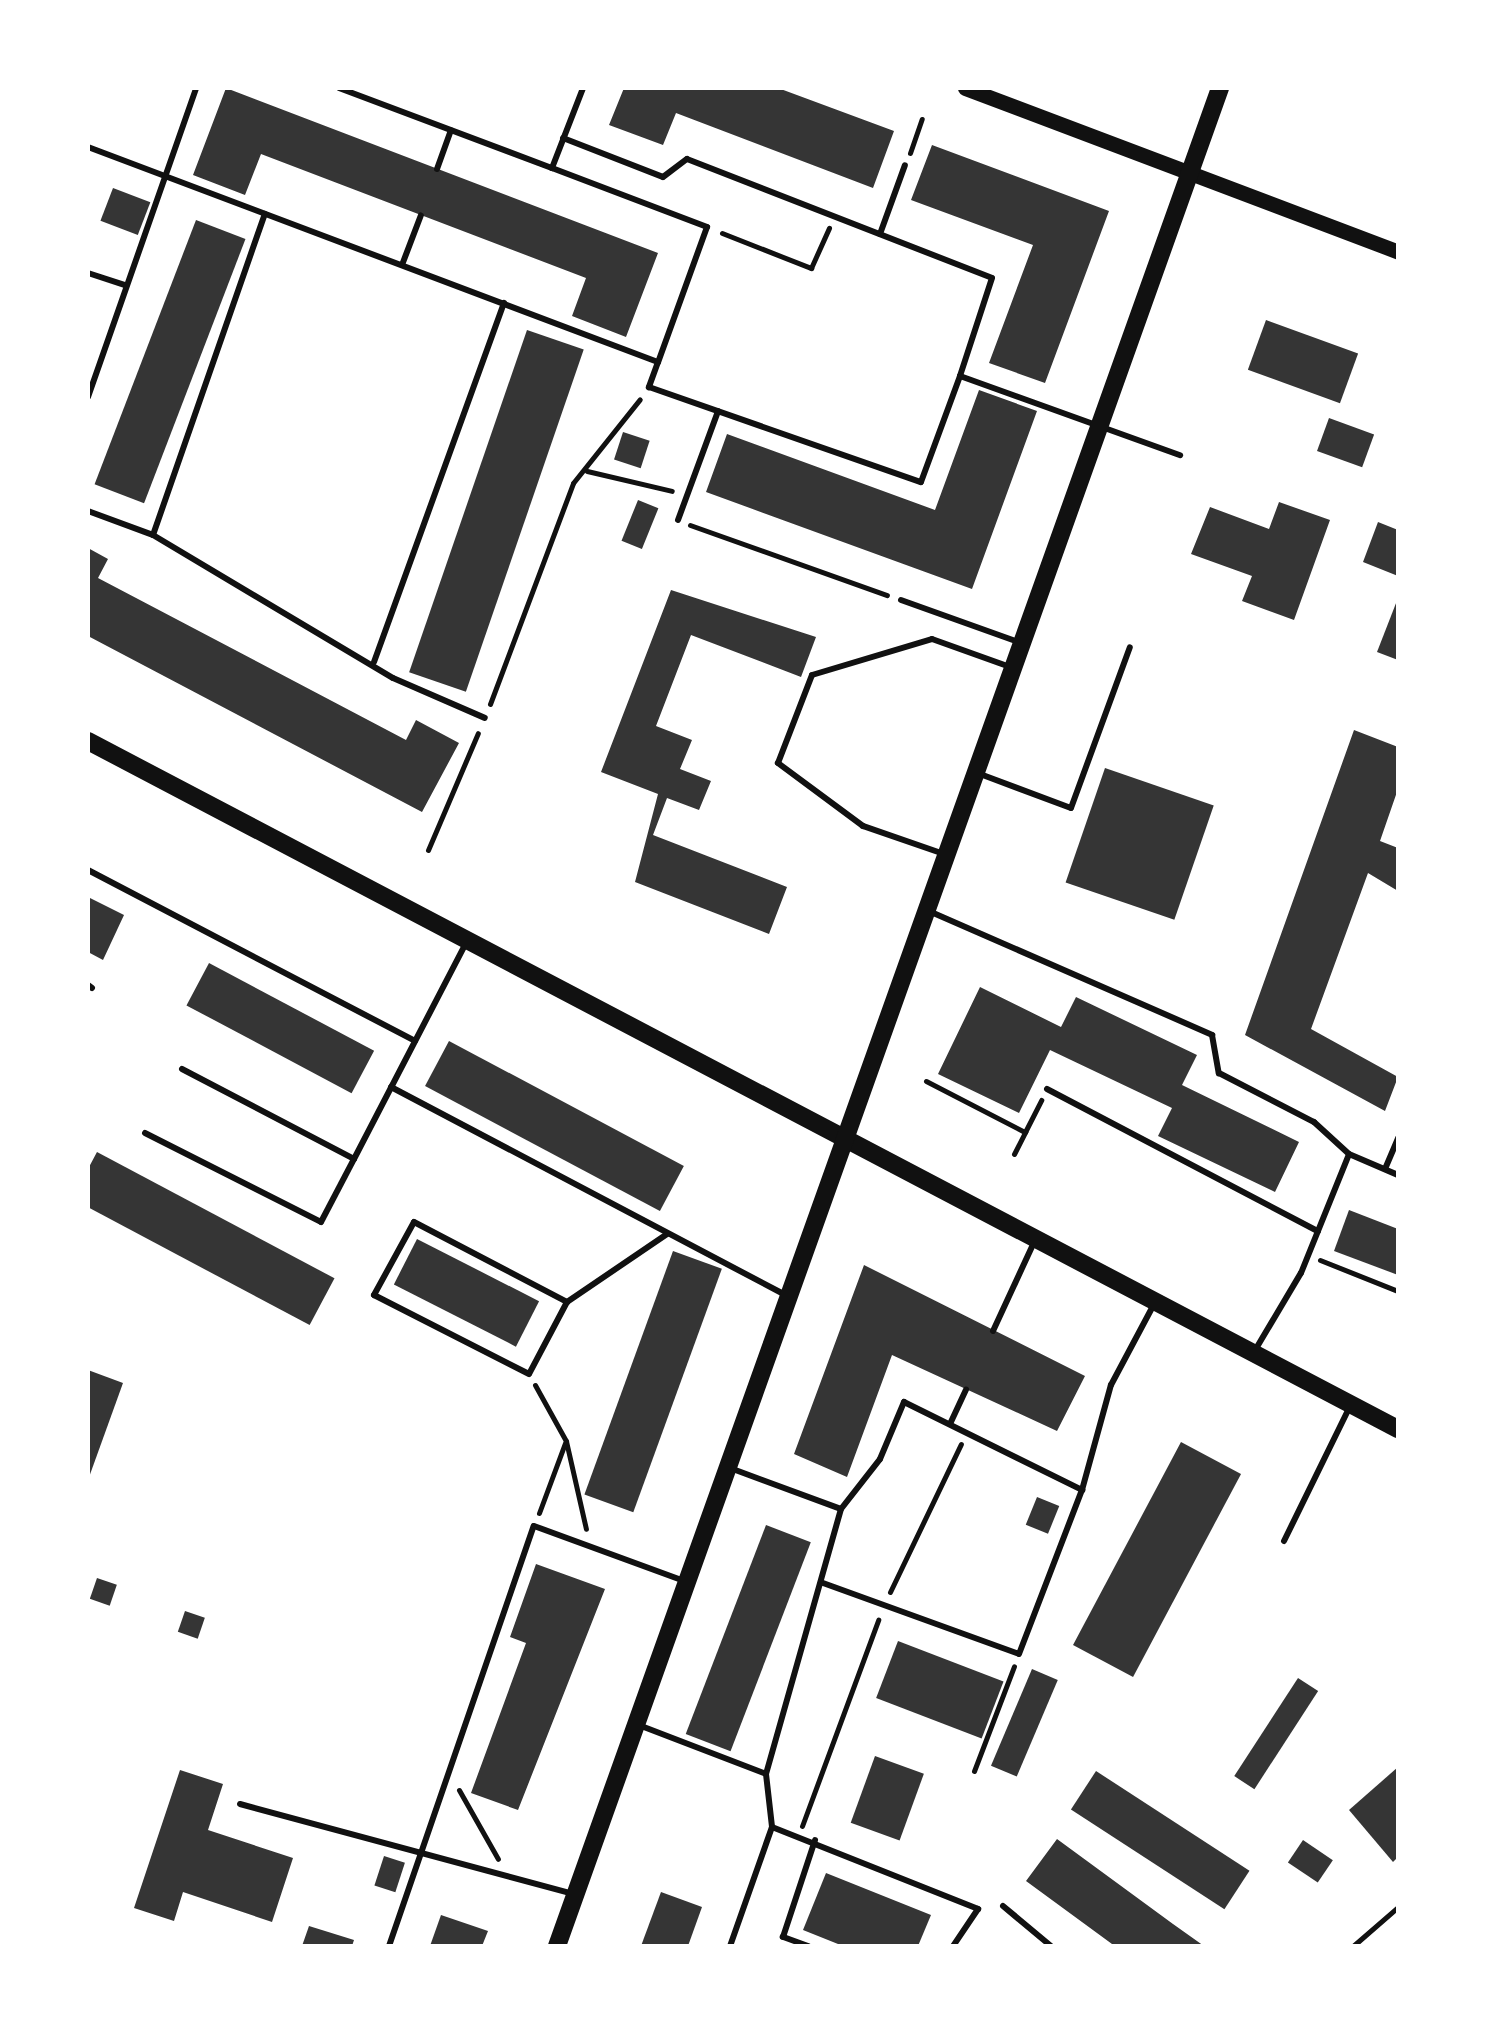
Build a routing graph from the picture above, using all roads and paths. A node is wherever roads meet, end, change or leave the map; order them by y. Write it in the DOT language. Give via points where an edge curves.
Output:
graph roads {
  1 [pos="196,88"];
  2 [pos="338,88"];
  3 [pos="583,88"];
  4 [pos="965,88"];
  5 [pos="1220,88"];
  6 [pos="922,118"];
  7 [pos="452,130"];
  8 [pos="563,138"];
  9 [pos="88,147"];
  10 [pos="906,165"];
  11 [pos="552,168"];
  12 [pos="437,169"];
  13 [pos="1190,173"];
  14 [pos="164,176"];
  15 [pos="265,214"];
  16 [pos="420,215"];
  17 [pos="835,216"];
  18 [pos="707,227"];
  19 [pos="880,234"];
  20 [pos="1398,252"];
  21 [pos="402,265"];
  22 [pos="88,273"];
  23 [pos="126,285"];
  24 [pos="504,304"];
  25 [pos="658,362"];
  26 [pos="960,376"];
  27 [pos="649,387"];
  28 [pos="88,397"];
  29 [pos="718,411"];
  30 [pos="1101,426"];
  31 [pos="1180,455"];
  32 [pos="588,471"];
  33 [pos="687,495"];
  34 [pos="88,511"];
  35 [pos="678,520"];
  36 [pos="153,535"];
  37 [pos="901,600"];
  38 [pos="1024,644"];
  39 [pos="1130,647"];
  40 [pos="374,662"];
  41 [pos="1016,669"];
  42 [pos="485,718"];
  43 [pos="88,742"];
  44 [pos="979,774"];
  45 [pos="428,850"];
  46 [pos="950,856"];
  47 [pos="88,870"];
  48 [pos="931,912"];
  49 [pos="468,940"];
  50 [pos="415,1041"];
  51 [pos="182,1069"];
  52 [pos="926,1081"];
  53 [pos="391,1087"];
  54 [pos="1047,1088"];
  55 [pos="1025,1132"];
  56 [pos="145,1133"];
  57 [pos="1398,1138"];
  58 [pos="849,1140"];
  59 [pos="1014,1154"];
  60 [pos="1350,1154"];
  61 [pos="354,1159"];
  62 [pos="1385,1169"];
  63 [pos="1398,1175"];
  64 [pos="1318,1231"];
  65 [pos="667,1234"];
  66 [pos="1036,1239"];
  67 [pos="1308,1256"];
  68 [pos="1398,1291"];
  69 [pos="790,1297"];
  70 [pos="566,1302"];
  71 [pos="1154,1302"];
  72 [pos="993,1331"];
  73 [pos="1252,1354"];
  74 [pos="529,1374"];
  75 [pos="966,1389"];
  76 [pos="1351,1404"];
  77 [pos="950,1424"];
  78 [pos="1398,1428"];
  79 [pos="967,1432"];
  80 [pos="566,1440"];
  81 [pos="727,1467"];
  82 [pos="1082,1490"];
  83 [pos="842,1509"];
  84 [pos="534,1526"];
  85 [pos="1284,1541"];
  86 [pos="590,1546"];
  87 [pos="685,1582"];
  88 [pos="822,1583"];
  89 [pos="884,1604"];
  90 [pos="1019,1654"];
  91 [pos="633,1723"];
  92 [pos="974,1771"];
  93 [pos="448,1772"];
  94 [pos="766,1774"];
  95 [pos="240,1804"];
  96 [pos="772,1827"];
  97 [pos="799,1835"];
  98 [pos="815,1840"];
  99 [pos="421,1848"];
  100 [pos="507,1874"];
  101 [pos="575,1894"];
  102 [pos="1003,1906"];
  103 [pos="1398,1907"];
  104 [pos="389,1946"];
  105 [pos="557,1946"];
  106 [pos="730,1946"];
  107 [pos="808,1946"];
  108 [pos="953,1946"];
  109 [pos="1051,1946"];
  110 [pos="1353,1946"];
  1 -- 14 [label="lane"];
  2 -- 7 [label="lane"];
  3 -- 8 [label="lane"];
  4 -- 13 [label="street"];
  5 -- 13 [label="main road"];
  6 -- 10 [label="path"];
  7 -- 11 [label="lane"];
  7 -- 12 [label="lane"];
  8 -- 11 [label="lane"];
  8 -- 17 [label="lane" via="664,176 687,159"];
  9 -- 14 [label="lane"];
  10 -- 19 [label="lane"];
  11 -- 18 [label="lane"];
  13 -- 20 [label="street"];
  13 -- 30 [label="main road"];
  14 -- 15 [label="lane"];
  14 -- 23 [label="lane"];
  15 -- 21 [label="lane"];
  15 -- 36 [label="lane"];
  16 -- 21 [label="lane"];
  17 -- 18 [label="path" via="811,268"];
  17 -- 19 [label="lane"];
  18 -- 25 [label="lane"];
  19 -- 26 [label="lane" via="992,278"];
  21 -- 24 [label="lane"];
  22 -- 23 [label="lane"];
  23 -- 28 [label="lane"];
  24 -- 25 [label="lane"];
  24 -- 40 [label="lane"];
  25 -- 27 [label="lane"];
  26 -- 29 [label="lane" via="921,482"];
  26 -- 30 [label="lane"];
  27 -- 29 [label="lane"];
  27 -- 32 [label="path"];
  29 -- 33 [label="lane"];
  30 -- 31 [label="lane"];
  30 -- 38 [label="main road"];
  32 -- 33 [label="path"];
  32 -- 42 [label="path" via="573,483"];
  33 -- 35 [label="lane"];
  34 -- 36 [label="lane"];
  35 -- 37 [label="path"];
  36 -- 40 [label="lane"];
  37 -- 38 [label="lane"];
  38 -- 41 [label="main road"];
  39 -- 44 [label="lane" via="1071,808"];
  40 -- 42 [label="lane"];
  41 -- 44 [label="main road"];
  41 -- 46 [label="lane" via="932,639 812,675 778,763 863,826"];
  42 -- 45 [label="path"];
  43 -- 49 [label="main road"];
  44 -- 46 [label="main road"];
  46 -- 48 [label="main road"];
  47 -- 50 [label="lane"];
  48 -- 58 [label="main road"];
  48 -- 60 [label="lane" via="1103,980 1212,1036 1219,1073 1314,1122"];
  49 -- 50 [label="lane"];
  49 -- 58 [label="main road"];
  50 -- 53 [label="lane"];
  51 -- 61 [label="lane"];
  52 -- 55 [label="path"];
  53 -- 61 [label="lane"];
  53 -- 65 [label="lane"];
  54 -- 55 [label="path"];
  54 -- 64 [label="lane"];
  55 -- 59 [label="path"];
  56 -- 61 [label="lane" via="321,1222"];
  57 -- 62 [label="lane"];
  58 -- 66 [label="main road"];
  58 -- 69 [label="main road"];
  60 -- 62 [label="lane"];
  60 -- 64 [label="lane"];
  62 -- 63 [label="lane"];
  64 -- 67 [label="lane"];
  65 -- 69 [label="lane"];
  65 -- 70 [label="lane"];
  66 -- 71 [label="main road"];
  66 -- 72 [label="lane"];
  67 -- 68 [label="path"];
  67 -- 73 [label="lane"];
  69 -- 81 [label="main road"];
  70 -- 74 [label="lane"];
  70 -- 74 [label="lane" via="414,1222 374,1295"];
  71 -- 73 [label="main road"];
  71 -- 82 [label="lane" via="1112,1385"];
  73 -- 76 [label="main road"];
  74 -- 80 [label="path"];
  75 -- 77 [label="lane"];
  76 -- 78 [label="main road"];
  76 -- 85 [label="lane"];
  77 -- 79 [label="lane"];
  77 -- 83 [label="lane" via="904,1402 880,1459"];
  79 -- 82 [label="lane"];
  79 -- 89 [label="path"];
  80 -- 84 [label="path"];
  80 -- 86 [label="path"];
  81 -- 83 [label="lane"];
  81 -- 87 [label="main road"];
  82 -- 90 [label="lane"];
  83 -- 88 [label="lane"];
  84 -- 86 [label="lane"];
  84 -- 93 [label="lane"];
  86 -- 87 [label="lane"];
  87 -- 91 [label="main road"];
  88 -- 89 [label="lane"];
  88 -- 94 [label="lane"];
  89 -- 90 [label="lane"];
  89 -- 97 [label="path"];
  90 -- 92 [label="path"];
  91 -- 94 [label="lane"];
  91 -- 101 [label="main road"];
  93 -- 99 [label="lane"];
  93 -- 100 [label="path"];
  94 -- 96 [label="lane"];
  95 -- 99 [label="lane"];
  96 -- 97 [label="lane"];
  96 -- 106 [label="lane"];
  97 -- 98 [label="lane"];
  98 -- 107 [label="lane" via="782,1936"];
  98 -- 108 [label="lane" via="978,1909"];
  99 -- 100 [label="lane"];
  99 -- 104 [label="lane"];
  100 -- 101 [label="lane"];
  101 -- 105 [label="main road"];
  102 -- 109 [label="lane"];
  103 -- 110 [label="path"];
}
